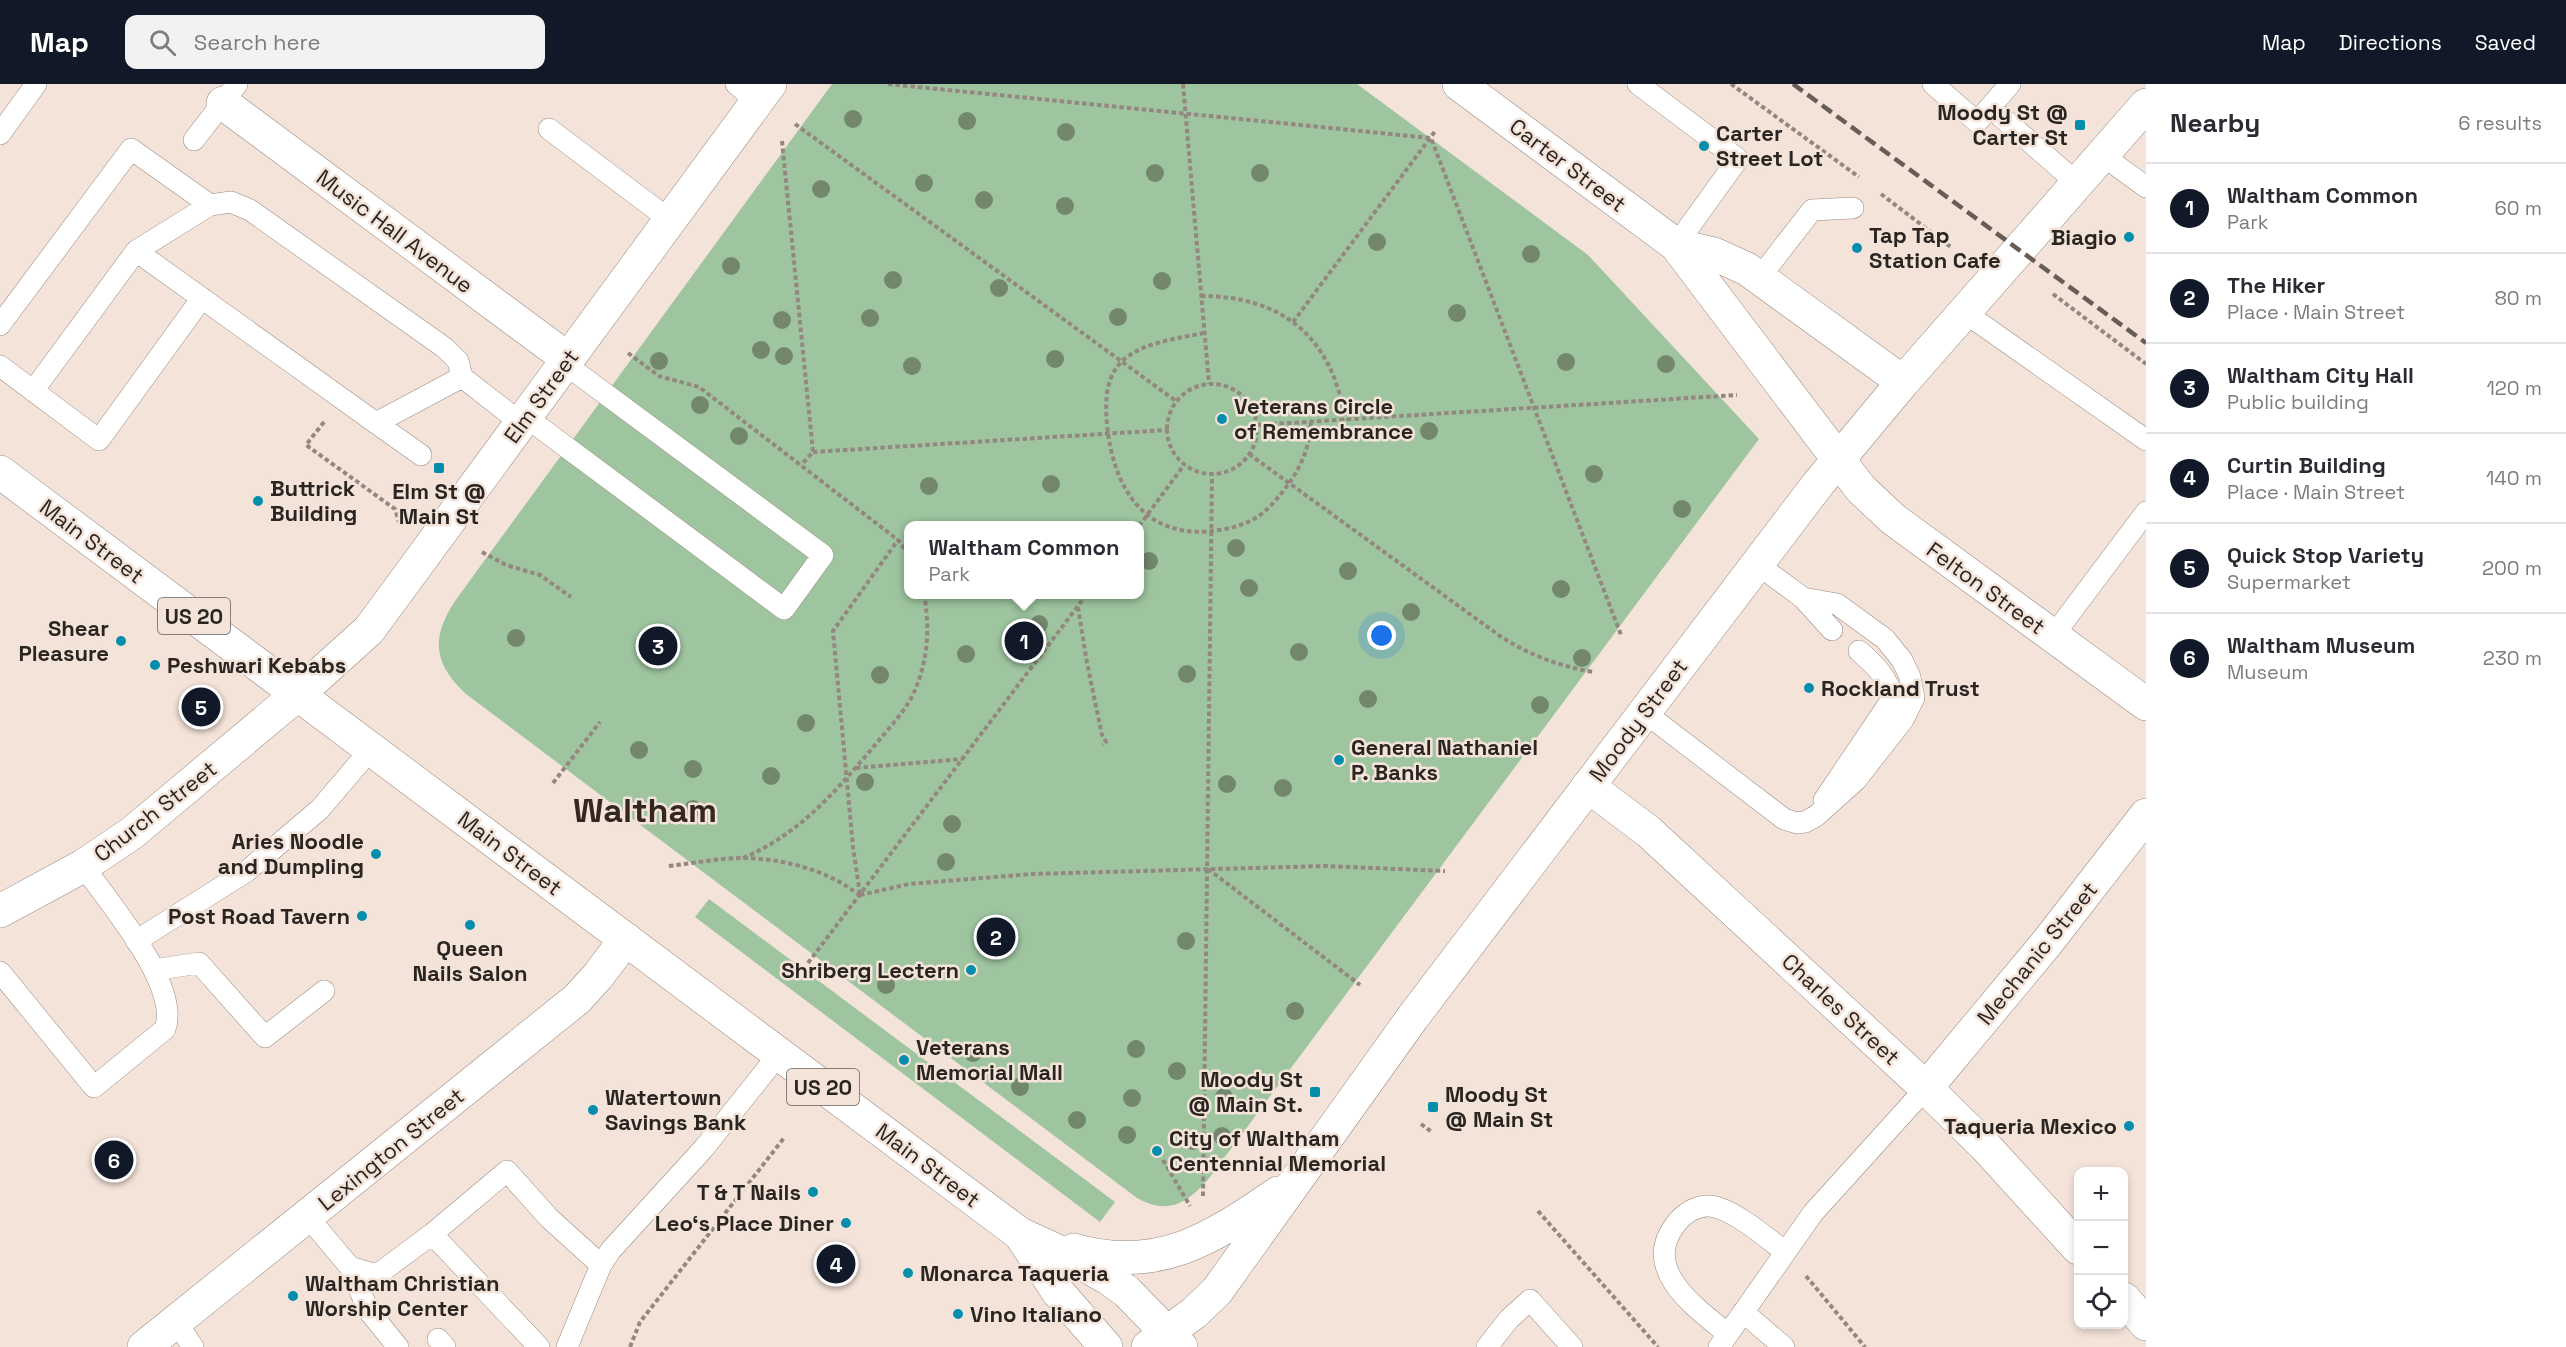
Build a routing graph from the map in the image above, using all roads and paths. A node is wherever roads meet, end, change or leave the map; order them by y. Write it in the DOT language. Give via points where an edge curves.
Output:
graph roads {
  1 [pos="36,84"];
  2 [pos="888,84"];
  3 [pos="1183,84"];
  4 [pos="1459,84"];
  5 [pos="1638,84"];
  6 [pos="1731,84"];
  7 [pos="1933,84"];
  8 [pos="2010,84"];
  9 [pos="754,90"];
  10 [pos="230,93"];
  11 [pos="2146,105"];
  12 [pos="1990,107"];
  13 [pos="1186,114"];
  14 [pos="795,124"];
  15 [pos="549,129"];
  16 [pos="1436,130"];
  17 [pos="0,134"];
  18 [pos="1431,138"];
  19 [pos="194,140"];
  20 [pos="782,141"];
  21 [pos="2102,155"];
  22 [pos="1868,183"];
  23 [pos="2077,183"];
  24 [pos="2146,187"];
  25 [pos="1877,191"];
  26 [pos="210,205"];
  27 [pos="1852,208"];
  28 [pos="670,220"];
  29 [pos="1676,245"];
  30 [pos="1952,248"];
  31 [pos="136,251"];
  32 [pos="1760,277"];
  33 [pos="2053,294"];
  34 [pos="1201,296"];
  35 [pos="202,298"];
  36 [pos="1964,312"];
  37 [pos="1293,322"];
  38 [pos="0,325"];
  39 [pos="1204,333"];
  40 [pos="628,353"];
  41 [pos="567,361"];
  42 [pos="1122,362"];
  43 [pos="2146,364"];
  44 [pos="0,366"];
  45 [pos="462,377"];
  46 [pos="1903,382"];
  47 [pos="1209,384"];
  48 [pos="33,391"];
  49 [pos="1737,395"];
  50 [pos="342,398"];
  51 [pos="1176,401"];
  52 [pos="1533,408"];
  53 [pos="524,420"];
  54 [pos="1345,420"];
  55 [pos="1311,422"];
  56 [pos="376,423"];
  57 [pos="1257,425"];
  58 [pos="1166,430"];
  59 [pos="1108,434"];
  60 [pos="2146,440"];
  61 [pos="813,452"];
  62 [pos="1249,454"];
  63 [pos="422,455"];
  64 [pos="1838,459"];
  65 [pos="801,465"];
  66 [pos="1184,465"];
  67 [pos="0,472"];
  68 [pos="1212,474"];
  69 [pos="1290,484"];
  70 [pos="2146,512"];
  71 [pos="1147,514"];
  72 [pos="1142,521"];
  73 [pos="399,522"];
  74 [pos="1211,532"];
  75 [pos="898,540"];
  76 [pos="904,548"];
  77 [pos="482,552"];
  78 [pos="1757,564"];
  79 [pos="571,597"];
  80 [pos="1803,598"];
  81 [pos="924,599"];
  82 [pos="1083,599"];
  83 [pos="1078,606"];
  84 [pos="1832,630"];
  85 [pos="1620,635"];
  86 [pos="2053,636"];
  87 [pos="1859,651"];
  88 [pos="1593,672"];
  89 [pos="298,694"];
  90 [pos="2146,704"];
  91 [pos="1644,712"];
  92 [pos="600,722"];
  93 [pos="1102,745"];
  94 [pos="371,749"];
  95 [pos="963,759"];
  96 [pos="855,768"];
  97 [pos="846,779"];
  98 [pos="553,783"];
  99 [pos="1588,786"];
  100 [pos="2146,815"];
  101 [pos="1816,816"];
  102 [pos="743,858"];
  103 [pos="83,866"];
  104 [pos="669,866"];
  105 [pos="1207,869"];
  106 [pos="1445,871"];
  107 [pos="860,895"];
  108 [pos="0,911"];
  109 [pos="626,939"];
  110 [pos="136,941"];
  111 [pos="808,963"];
  112 [pos="154,970"];
  113 [pos="0,972"];
  114 [pos="1360,985"];
  115 [pos="324,991"];
  116 [pos="779,1054"];
  117 [pos="1926,1088"];
  118 [pos="1421,1124"];
  119 [pos="1433,1133"];
  120 [pos="784,1138"];
  121 [pos="1163,1160"];
  122 [pos="1296,1180"];
  123 [pos="1203,1196"];
  124 [pos="1192,1209"];
  125 [pos="1538,1211"];
  126 [pos="307,1216"];
  127 [pos="432,1234"];
  128 [pos="1020,1234"];
  129 [pos="2074,1243"];
  130 [pos="1784,1251"];
  131 [pos="601,1265"];
  132 [pos="350,1267"];
  133 [pos="1802,1271"];
  134 [pos="2128,1304"];
  135 [pos="1743,1312"];
  136 [pos="2146,1324"];
  137 [pos="184,1335"];
  138 [pos="1723,1340"];
  139 [pos="1165,1342"];
  140 [pos="144,1347"];
  141 [pos="398,1347"];
  142 [pos="539,1347"];
  143 [pos="567,1347"];
  144 [pos="630,1347"];
  145 [pos="1106,1347"];
  146 [pos="1487,1347"];
  147 [pos="1572,1347"];
  148 [pos="1658,1347"];
  149 [pos="1784,1347"];
  150 [pos="1865,1347"];
  1 -- 17 [label="lane"];
  2 -- 13 [label="path"];
  3 -- 13 [label="path"];
  4 -- 29 [label="main road, Carter Street"];
  5 -- 29 [label="lane" via="1738,159"];
  6 -- 22 [label="path"];
  7 -- 12 [label="lane" via="1977,122"];
  8 -- 12 [label="lane"];
  9 -- 28 [label="main road, Elm Street"];
  10 -- 19 [label="lane"];
  10 -- 41 [label="main road, Music Hall Avenue"];
  11 -- 21 [label="main road, Moody Street"];
  12 -- 23 [label="lane"];
  13 -- 18 [label="path"];
  13 -- 34 [label="path"];
  14 -- 42 [label="path"];
  15 -- 28 [label="lane"];
  16 -- 18 [label="path"];
  18 -- 37 [label="path"];
  18 -- 52 [label="path"];
  20 -- 61 [label="path"];
  21 -- 23 [label="main road, Moody Street"];
  21 -- 24 [label="lane"];
  23 -- 36 [label="main road, Moody Street"];
  25 -- 30 [label="path"];
  26 -- 31 [label="lane"];
  26 -- 38 [label="lane" via="132,149"];
  26 -- 45 [label="lane" via="231,202 250,210 445,348 458,361"];
  27 -- 32 [label="lane" via="1812,210"];
  28 -- 41 [label="main road, Elm Street"];
  29 -- 32 [label="main road, Carter Street" via="1731,260"];
  29 -- 64 [label="main road, Carter Street"];
  31 -- 35 [label="lane"];
  31 -- 48 [label="lane"];
  32 -- 46 [label="main road, Carter Street"];
  33 -- 43 [label="path"];
  34 -- 37 [label="path" via="1254,302"];
  34 -- 39 [label="path"];
  35 -- 48 [label="lane" via="99,440"];
  35 -- 50 [label="lane"];
  36 -- 46 [label="main road, Moody Street"];
  36 -- 60 [label="lane"];
  37 -- 54 [label="path" via="1324,354 1339,389"];
  39 -- 42 [label="path" via="1146,348"];
  39 -- 47 [label="path"];
  40 -- 65 [label="path" via="659,376 699,387"];
  41 -- 53 [label="main road, Elm Street"];
  41 -- 53 [label="lane" via="823,555 784,609"];
  42 -- 51 [label="path"];
  42 -- 59 [label="path" via="1107,386"];
  44 -- 48 [label="lane"];
  45 -- 53 [label="lane"];
  45 -- 56 [label="lane"];
  46 -- 64 [label="main road, Moody Street"];
  47 -- 51 [label="path" via="1190,389"];
  47 -- 57 [label="path" via="1228,387 1245,398"];
  49 -- 52 [label="path"];
  50 -- 56 [label="lane"];
  50 -- 73 [label="path" via="306,445 395,509"];
  51 -- 58 [label="path"];
  52 -- 54 [label="path"];
  52 -- 85 [label="path"];
  53 -- 89 [label="main road, Elm Street" via="364,637"];
  54 -- 55 [label="path"];
  55 -- 57 [label="path"];
  55 -- 69 [label="path" via="1303,462"];
  56 -- 63 [label="lane"];
  57 -- 62 [label="path"];
  58 -- 59 [label="path"];
  58 -- 66 [label="path" via="1172,450"];
  59 -- 61 [label="path"];
  59 -- 71 [label="path" via="1118,478 1129,497"];
  61 -- 65 [label="path"];
  62 -- 68 [label="path" via="1229,471"];
  62 -- 69 [label="path"];
  64 -- 78 [label="main road, Moody Street"];
  64 -- 86 [label="main road, Felton Street" via="1861,489 1893,519"];
  65 -- 75 [label="path"];
  66 -- 68 [label="path"];
  66 -- 71 [label="path"];
  67 -- 89 [label="main road, Main Street / US 20"];
  68 -- 74 [label="path"];
  69 -- 74 [label="path" via="1250,522"];
  69 -- 88 [label="path" via="1517,647 1555,663"];
  70 -- 86 [label="lane"];
  71 -- 72 [label="path"];
  71 -- 74 [label="path" via="1184,530"];
  74 -- 105 [label="path"];
  75 -- 76 [label="path"];
  75 -- 97 [label="path" via="833,632"];
  77 -- 79 [label="path" via="506,565 540,575"];
  78 -- 80 [label="lane"];
  78 -- 91 [label="main road, Moody Street"];
  80 -- 84 [label="lane"];
  80 -- 101 [label="lane" via="1837,604 1885,639 1902,660 1914,698 1903,720 1856,780"];
  81 -- 96 [label="path" via="927,648 916,689 895,722"];
  82 -- 83 [label="path"];
  83 -- 93 [label="path" via="1106,742"];
  83 -- 95 [label="path"];
  86 -- 90 [label="main road, Felton Street"];
  87 -- 101 [label="lane" via="1878,668 1892,699 1831,787"];
  89 -- 94 [label="main road, Main Street / US 20"];
  89 -- 103 [label="main road, Church Street" via="163,809"];
  91 -- 99 [label="main road, Moody Street"];
  91 -- 101 [label="lane" via="1784,819 1797,823"];
  92 -- 98 [label="path"];
  94 -- 109 [label="main road, Main Street / US 20"];
  94 -- 110 [label="lane" via="325,804 247,871"];
  95 -- 96 [label="path"];
  95 -- 107 [label="path"];
  96 -- 97 [label="path"];
  97 -- 102 [label="path" via="793,831"];
  97 -- 107 [label="path"];
  99 -- 117 [label="main road, Charles Street" via="1649,832"];
  99 -- 122 [label="main road, Moody Street"];
  100 -- 117 [label="main road, Mechanic Street" via="2046,944"];
  102 -- 104 [label="path"];
  102 -- 107 [label="path" via="824,873"];
  103 -- 108 [label="main road, Church Street"];
  103 -- 110 [label="lane"];
  105 -- 106 [label="path" via="1356,866"];
  105 -- 107 [label="path" via="965,878 909,884"];
  105 -- 114 [label="path"];
  105 -- 123 [label="path"];
  107 -- 111 [label="path"];
  109 -- 116 [label="main road, Main Street / US 20"];
  109 -- 126 [label="main road, Lexington Street" via="577,999"];
  110 -- 112 [label="lane"];
  112 -- 113 [label="lane" via="168,1007 165,1029 94,1087"];
  112 -- 115 [label="lane" via="199,963 266,1037"];
  116 -- 128 [label="main road, Main Street / US 20"];
  116 -- 131 [label="lane" via="704,1148"];
  117 -- 129 [label="main road, Charles Street"];
  117 -- 130 [label="lane" via="1829,1193"];
  118 -- 119 [label="path"];
  120 -- 144 [label="path" via="639,1322"];
  121 -- 124 [label="path"];
  122 -- 128 [label="main road" via="1214,1234 1166,1254 1136,1258 1097,1255"];
  122 -- 139 [label="main road, Moody Street" via="1217,1291"];
  125 -- 148 [label="path"];
  126 -- 132 [label="lane"];
  126 -- 137 [label="main road, Lexington Street"];
  127 -- 131 [label="lane" via="507,1171 549,1218"];
  127 -- 132 [label="lane" via="384,1283"];
  127 -- 142 [label="lane"];
  128 -- 139 [label="main road, Main Street / US 20" via="1068,1256 1126,1291"];
  128 -- 145 [label="main road, Main Street / US 20" via="1058,1292"];
  130 -- 135 [label="lane"];
  130 -- 138 [label="lane" via="1734,1216 1711,1206 1695,1208 1672,1229 1663,1259 1669,1275"];
  131 -- 143 [label="lane"];
  132 -- 141 [label="lane" via="368,1310"];
  133 -- 150 [label="path"];
  134 -- 136 [label="main road"];
  135 -- 138 [label="lane"];
  135 -- 149 [label="lane"];
  137 -- 140 [label="main road, Lexington Street"];
  146 -- 147 [label="lane" via="1530,1300"];
}
